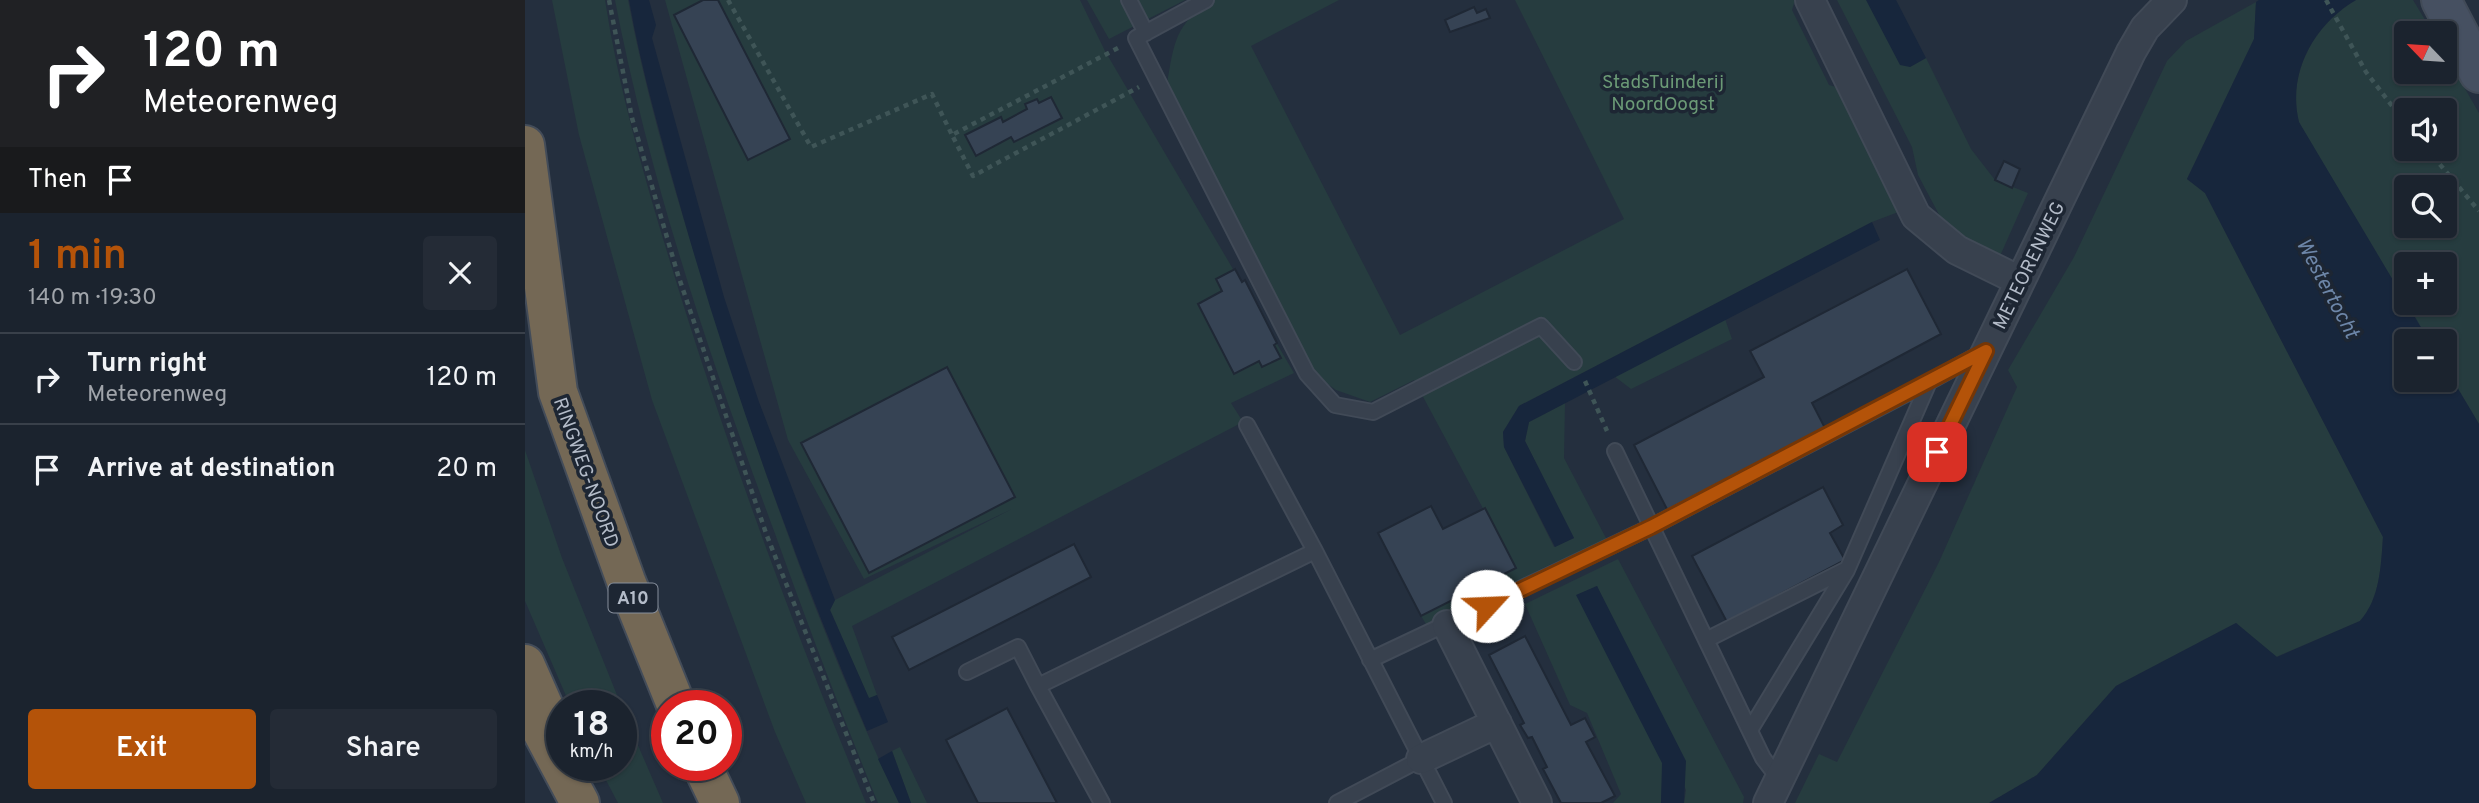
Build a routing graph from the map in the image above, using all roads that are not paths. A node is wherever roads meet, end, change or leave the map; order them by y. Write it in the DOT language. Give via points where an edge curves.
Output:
graph roads {
  1 [pos="1129,0"];
  2 [pos="1206,0"];
  3 [pos="1810,0"];
  4 [pos="2172,0"];
  5 [pos="2441,0"];
  6 [pos="1141,35"];
  7 [pos="2479,73"];
  8 [pos="525,145"];
  9 [pos="2020,281"];
  10 [pos="525,291"];
  11 [pos="1986,351"];
  12 [pos="1574,362"];
  13 [pos="1929,382"];
  14 [pos="558,392"];
  15 [pos="1247,425"];
  16 [pos="1615,451"];
  17 [pos="1651,527"];
  18 [pos="1315,551"];
  19 [pos="1847,570"];
  20 [pos="1447,625"];
  21 [pos="1706,640"];
  22 [pos="1370,660"];
  23 [pos="525,664"];
  24 [pos="967,672"];
  25 [pos="1038,686"];
  26 [pos="670,690"];
  27 [pos="525,701"];
  28 [pos="546,711"];
  29 [pos="1497,723"];
  30 [pos="1750,730"];
  31 [pos="1421,759"];
  32 [pos="577,781"];
  33 [pos="710,781"];
  34 [pos="1774,791"];
  35 [pos="580,803"];
  36 [pos="587,803"];
  37 [pos="720,803"];
  38 [pos="1102,803"];
  39 [pos="1337,803"];
  40 [pos="1444,803"];
  41 [pos="1537,803"];
  1 -- 6 [label="lane"];
  2 -- 6 [label="lane"];
  3 -- 9 [label="street" via="1916,216 1957,250"];
  4 -- 9 [label="street, METEORENWEG" via="2130,51"];
  5 -- 7 [label="main road"];
  6 -- 12 [label="lane" via="1307,374 1335,405 1373,412 1541,326"];
  8 -- 14 [label="highway, RINGWEG-NOORD / A10"];
  9 -- 11 [label="street, METEORENWEG"];
  10 -- 14 [label="highway"];
  11 -- 13 [label="lane"];
  11 -- 34 [label="street, METEORENWEG"];
  13 -- 17 [label="lane"];
  13 -- 19 [label="lane"];
  14 -- 26 [label="highway, RINGWEG-NOORD / A10"];
  15 -- 18 [label="lane"];
  16 -- 17 [label="lane"];
  17 -- 20 [label="lane"];
  17 -- 21 [label="lane"];
  18 -- 22 [label="lane"];
  18 -- 25 [label="lane"];
  19 -- 21 [label="lane"];
  19 -- 30 [label="lane"];
  20 -- 22 [label="lane"];
  20 -- 29 [label="street"];
  21 -- 30 [label="lane"];
  22 -- 31 [label="lane"];
  23 -- 28 [label="highway"];
  24 -- 25 [label="lane" via="1018,647"];
  25 -- 38 [label="lane"];
  27 -- 35 [label="highway"];
  29 -- 31 [label="street"];
  29 -- 41 [label="street"];
  30 -- 34 [label="lane"];
  31 -- 39 [label="lane"];
  31 -- 40 [label="lane"];
  32 -- 36 [label="highway"];
  33 -- 37 [label="highway"];
}
